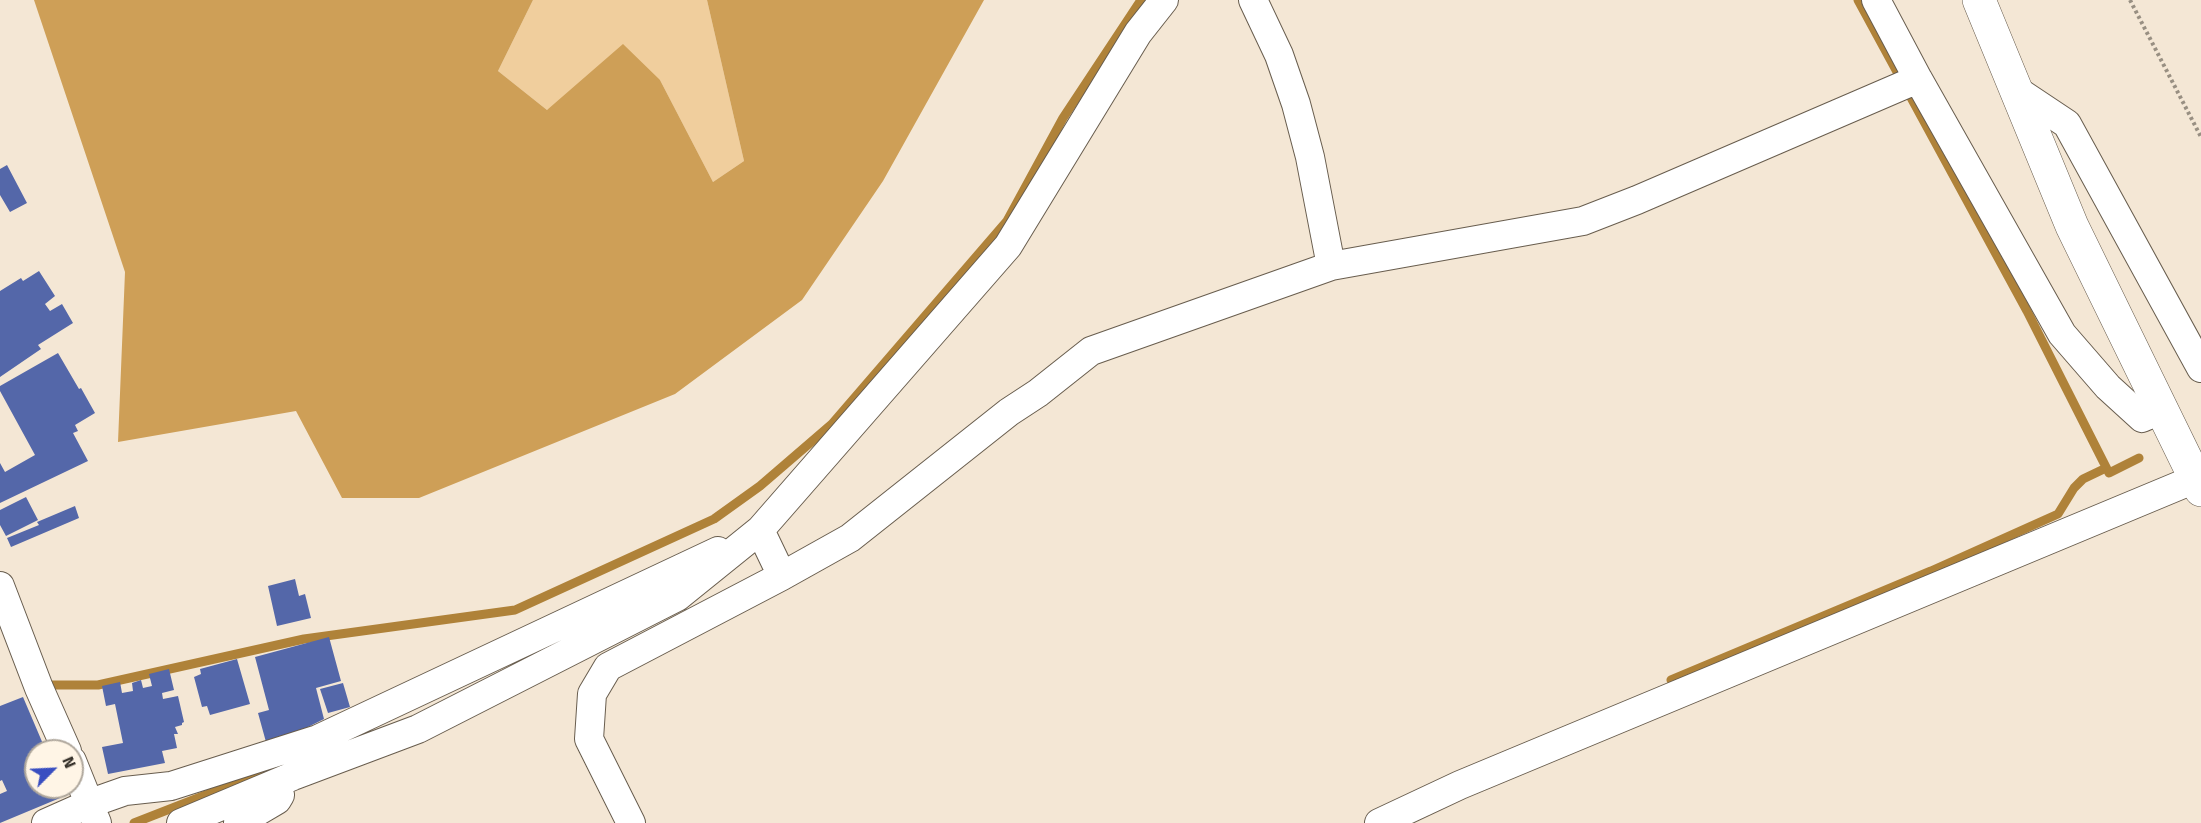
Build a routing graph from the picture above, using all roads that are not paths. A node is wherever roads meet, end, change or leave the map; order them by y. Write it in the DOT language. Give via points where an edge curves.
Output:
graph roads {
  1 [pos="1164,0"];
  2 [pos="1253,0"];
  3 [pos="1876,0"];
  4 [pos="1979,0"];
  5 [pos="1908,83"];
  6 [pos="2016,90"];
  7 [pos="1331,266"];
  8 [pos="2201,368"];
  9 [pos="2163,409"];
  10 [pos="2198,484"];
  11 [pos="760,530"];
  12 [pos="782,576"];
  13 [pos="1,593"];
  14 [pos="62,739"];
  15 [pos="293,776"];
  16 [pos="84,789"];
  17 [pos="94,813"];
  18 [pos="46,823"];
  19 [pos="181,823"];
  20 [pos="237,823"];
  21 [pos="631,823"];
  22 [pos="1379,823"];
  1 -- 11 [label="street" via="1138,33 1008,246"];
  2 -- 7 [label="street" via="1279,55 1296,104"];
  3 -- 5 [label="street"];
  4 -- 6 [label="street"];
  5 -- 7 [label="street" via="1583,221"];
  5 -- 9 [label="street" via="2062,334 2108,387 2142,418"];
  6 -- 8 [label="street" via="2067,124"];
  6 -- 9 [label="street" via="2072,226"];
  7 -- 12 [label="street" via="1091,351 850,538"];
  9 -- 10 [label="street"];
  10 -- 22 [label="street" via="1471,781"];
  11 -- 12 [label="street"];
  11 -- 15 [label="street" via="677,597 418,729"];
  11 -- 17 [label="street" via="318,739 171,786 125,791"];
  12 -- 21 [label="street" via="608,667 592,694 589,739"];
  13 -- 14 [label="street"];
  15 -- 19 [label="street"];
  15 -- 20 [label="street" via="277,800"];
  16 -- 17 [label="street"];
  17 -- 18 [label="street"];
}
